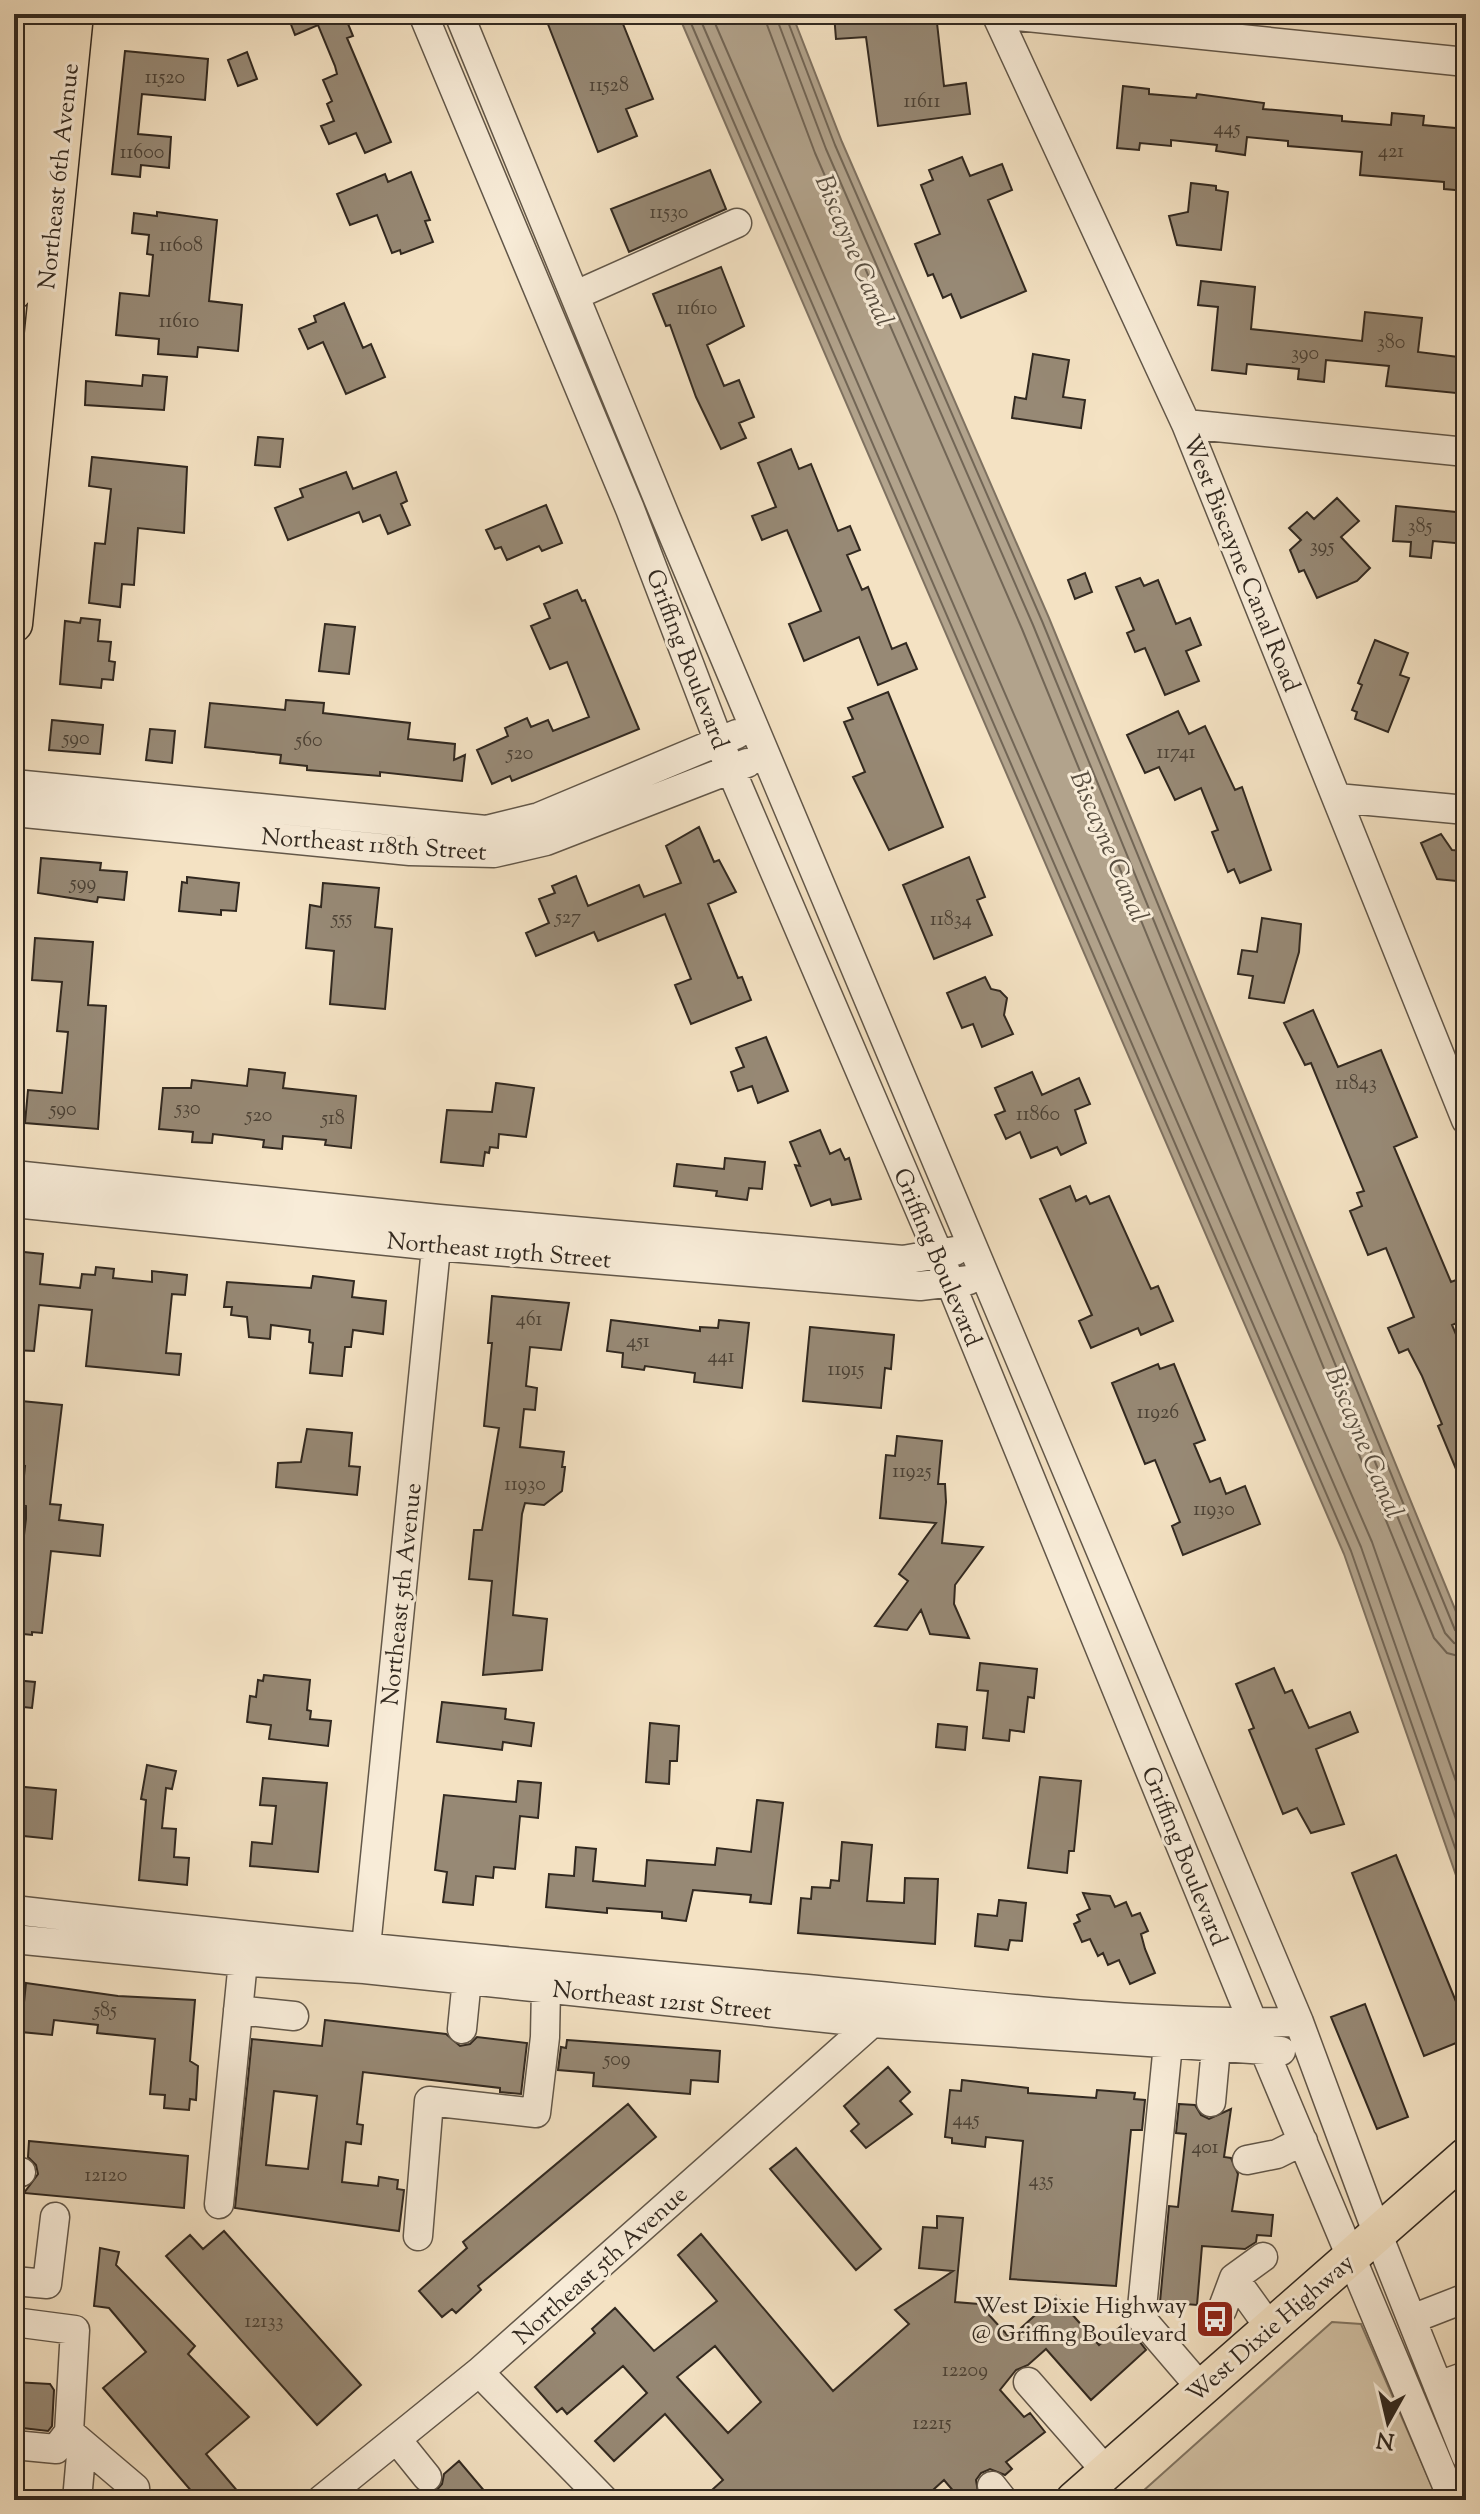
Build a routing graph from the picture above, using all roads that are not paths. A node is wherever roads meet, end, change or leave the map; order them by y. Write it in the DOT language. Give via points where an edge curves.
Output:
graph roads {
  1 [pos="41,14"];
  2 [pos="75,14"];
  3 [pos="423,14"];
  4 [pos="459,14"];
  5 [pos="996,14"];
  6 [pos="1466,62"];
  7 [pos="39,76"];
  8 [pos="737,223"];
  9 [pos="14,291"];
  10 [pos="576,295"];
  11 [pos="1186,424"];
  12 [pos="23,444"];
  13 [pos="1466,452"];
  14 [pos="14,624"];
  15 [pos="754,727"];
  16 [pos="719,742"];
  17 [pos="766,754"];
  18 [pos="731,770"];
  19 [pos="14,784"];
  20 [pos="1337,798"];
  21 [pos="1466,810"];
  22 [pos="14,812"];
  23 [pos="1466,1120"];
  24 [pos="14,1175"];
  25 [pos="14,1203"];
  26 [pos="438,1232"];
  27 [pos="972,1248"];
  28 [pos="939,1255"];
  29 [pos="984,1276"];
  30 [pos="951,1284"];
  31 [pos="14,1910"];
  32 [pos="14,1939"];
  33 [pos="365,1958"];
  34 [pos="243,1961"];
  35 [pos="467,1979"];
  36 [pos="546,1988"];
  37 [pos="238,2010"];
  38 [pos="294,2016"];
  39 [pos="1299,2022"];
  40 [pos="872,2023"];
  41 [pos="1254,2023"];
  42 [pos="462,2029"];
  43 [pos="1168,2044"];
  44 [pos="1216,2048"];
  45 [pos="1310,2050"];
  46 [pos="1265,2052"];
  47 [pos="1211,2102"];
  48 [pos="1303,2141"];
  49 [pos="1466,2156"];
  50 [pos="1247,2160"];
  51 [pos="219,2204"];
  52 [pos="55,2217"];
  53 [pos="418,2236"];
  54 [pos="1365,2247"];
  55 [pos="1263,2257"];
  56 [pos="1234,2278"];
  57 [pos="14,2281"];
  58 [pos="1466,2298"];
  59 [pos="1222,2310"];
  60 [pos="1412,2319"];
  61 [pos="14,2322"];
  62 [pos="1270,2328"];
  63 [pos="479,2372"];
  64 [pos="1466,2376"];
  65 [pos="1028,2382"];
  66 [pos="1438,2386"];
  67 [pos="1201,2388"];
  68 [pos="75,2438"];
  69 [pos="398,2441"];
  70 [pos="14,2445"];
  71 [pos="1466,2456"];
  72 [pos="1106,2471"];
  73 [pos="427,2477"];
  74 [pos="77,2500"];
  75 [pos="136,2500"];
  76 [pos="321,2500"];
  77 [pos="604,2500"];
  78 [pos="1074,2500"];
  79 [pos="1453,2500"];
  1 -- 7 [label="main road, Northeast 6th Avenue"];
  2 -- 7 [label="main road, Northeast 6th Avenue"];
  3 -- 16 [label="street, Griffing Boulevard" via="630,509"];
  4 -- 10 [label="street, Griffing Boulevard"];
  5 -- 6 [label="street"];
  5 -- 11 [label="street, West Biscayne Canal Road"];
  7 -- 9 [label="main road, Northeast 6th Avenue"];
  7 -- 12 [label="main road, Northeast 6th Avenue"];
  8 -- 10 [label="street"];
  10 -- 15 [label="street, Griffing Boulevard"];
  11 -- 13 [label="street"];
  11 -- 20 [label="street, West Biscayne Canal Road"];
  12 -- 14 [label="main road, Northeast 6th Avenue"];
  15 -- 16 [label="street, Northeast 118th Street"];
  15 -- 17 [label="street, Griffing Boulevard"];
  16 -- 18 [label="street, Griffing Boulevard"];
  16 -- 19 [label="street, Northeast 118th Street" via="539,817 486,830"];
  17 -- 18 [label="street, Northeast 118th Street"];
  17 -- 27 [label="street, Griffing Boulevard"];
  18 -- 22 [label="street, Northeast 118th Street" via="546,841 494,853 410,851"];
  18 -- 28 [label="street, Griffing Boulevard"];
  20 -- 21 [label="street"];
  20 -- 23 [label="street, West Biscayne Canal Road"];
  24 -- 26 [label="street, Northeast 119th Street"];
  25 -- 26 [label="street, Northeast 119th Street"];
  26 -- 28 [label="street, Northeast 119th Street" via="903,1260"];
  26 -- 30 [label="street, Northeast 119th Street" via="920,1286"];
  26 -- 33 [label="street, Northeast 5th Avenue"];
  27 -- 28 [label="street, Northeast 119th Street"];
  27 -- 29 [label="street, Griffing Boulevard"];
  28 -- 30 [label="street, Griffing Boulevard"];
  29 -- 30 [label="street, Northeast 119th Street"];
  29 -- 39 [label="street, Griffing Boulevard"];
  30 -- 41 [label="street, Griffing Boulevard"];
  31 -- 33 [label="street, Northeast 121st Street"];
  32 -- 34 [label="street, Northeast 121st Street"];
  33 -- 34 [label="street, Northeast 121st Street" via="321,1966"];
  33 -- 35 [label="street, Northeast 121st Street"];
  33 -- 41 [label="street, Northeast 121st Street"];
  34 -- 37 [label="street"];
  35 -- 36 [label="street, Northeast 121st Street"];
  35 -- 42 [label="street"];
  36 -- 40 [label="street, Northeast 121st Street"];
  36 -- 53 [label="street" via="536,2113 429,2101"];
  37 -- 38 [label="street"];
  37 -- 51 [label="street"];
  39 -- 41 [label="street, Northeast 121st Street"];
  39 -- 45 [label="street, Griffing Boulevard"];
  40 -- 43 [label="street, Northeast 121st Street"];
  40 -- 63 [label="street, Northeast 5th Avenue"];
  41 -- 46 [label="street, Griffing Boulevard"];
  43 -- 44 [label="street, Northeast 121st Street"];
  43 -- 67 [label="street" via="1141,2318"];
  44 -- 46 [label="street, Northeast 121st Street"];
  44 -- 47 [label="street"];
  45 -- 46 [label="street, Northeast 121st Street"];
  45 -- 54 [label="street, Griffing Boulevard"];
  46 -- 48 [label="street, Griffing Boulevard"];
  48 -- 50 [label="street"];
  48 -- 54 [label="street, Griffing Boulevard"];
  49 -- 54 [label="main road, West Dixie Highway"];
  52 -- 57 [label="street" via="47,2284"];
  54 -- 60 [label="street, Griffing Boulevard"];
  54 -- 62 [label="main road, West Dixie Highway"];
  54 -- 79 [label="street, Griffing Boulevard"];
  55 -- 56 [label="street"];
  56 -- 59 [label="street"];
  56 -- 62 [label="street"];
  58 -- 60 [label="street"];
  60 -- 66 [label="street, Griffing Boulevard"];
  61 -- 68 [label="street" via="75,2330"];
  62 -- 67 [label="main road, West Dixie Highway"];
  63 -- 69 [label="street, Northeast 5th Avenue"];
  63 -- 77 [label="street"];
  64 -- 66 [label="street"];
  65 -- 72 [label="street"];
  66 -- 71 [label="street, Griffing Boulevard"];
  67 -- 72 [label="main road, West Dixie Highway"];
  68 -- 70 [label="street" via="56,2449"];
  68 -- 74 [label="street"];
  68 -- 75 [label="street" via="135,2488"];
  69 -- 73 [label="street"];
  69 -- 76 [label="street, Northeast 5th Avenue"];
  72 -- 78 [label="main road, West Dixie Highway"];
}
